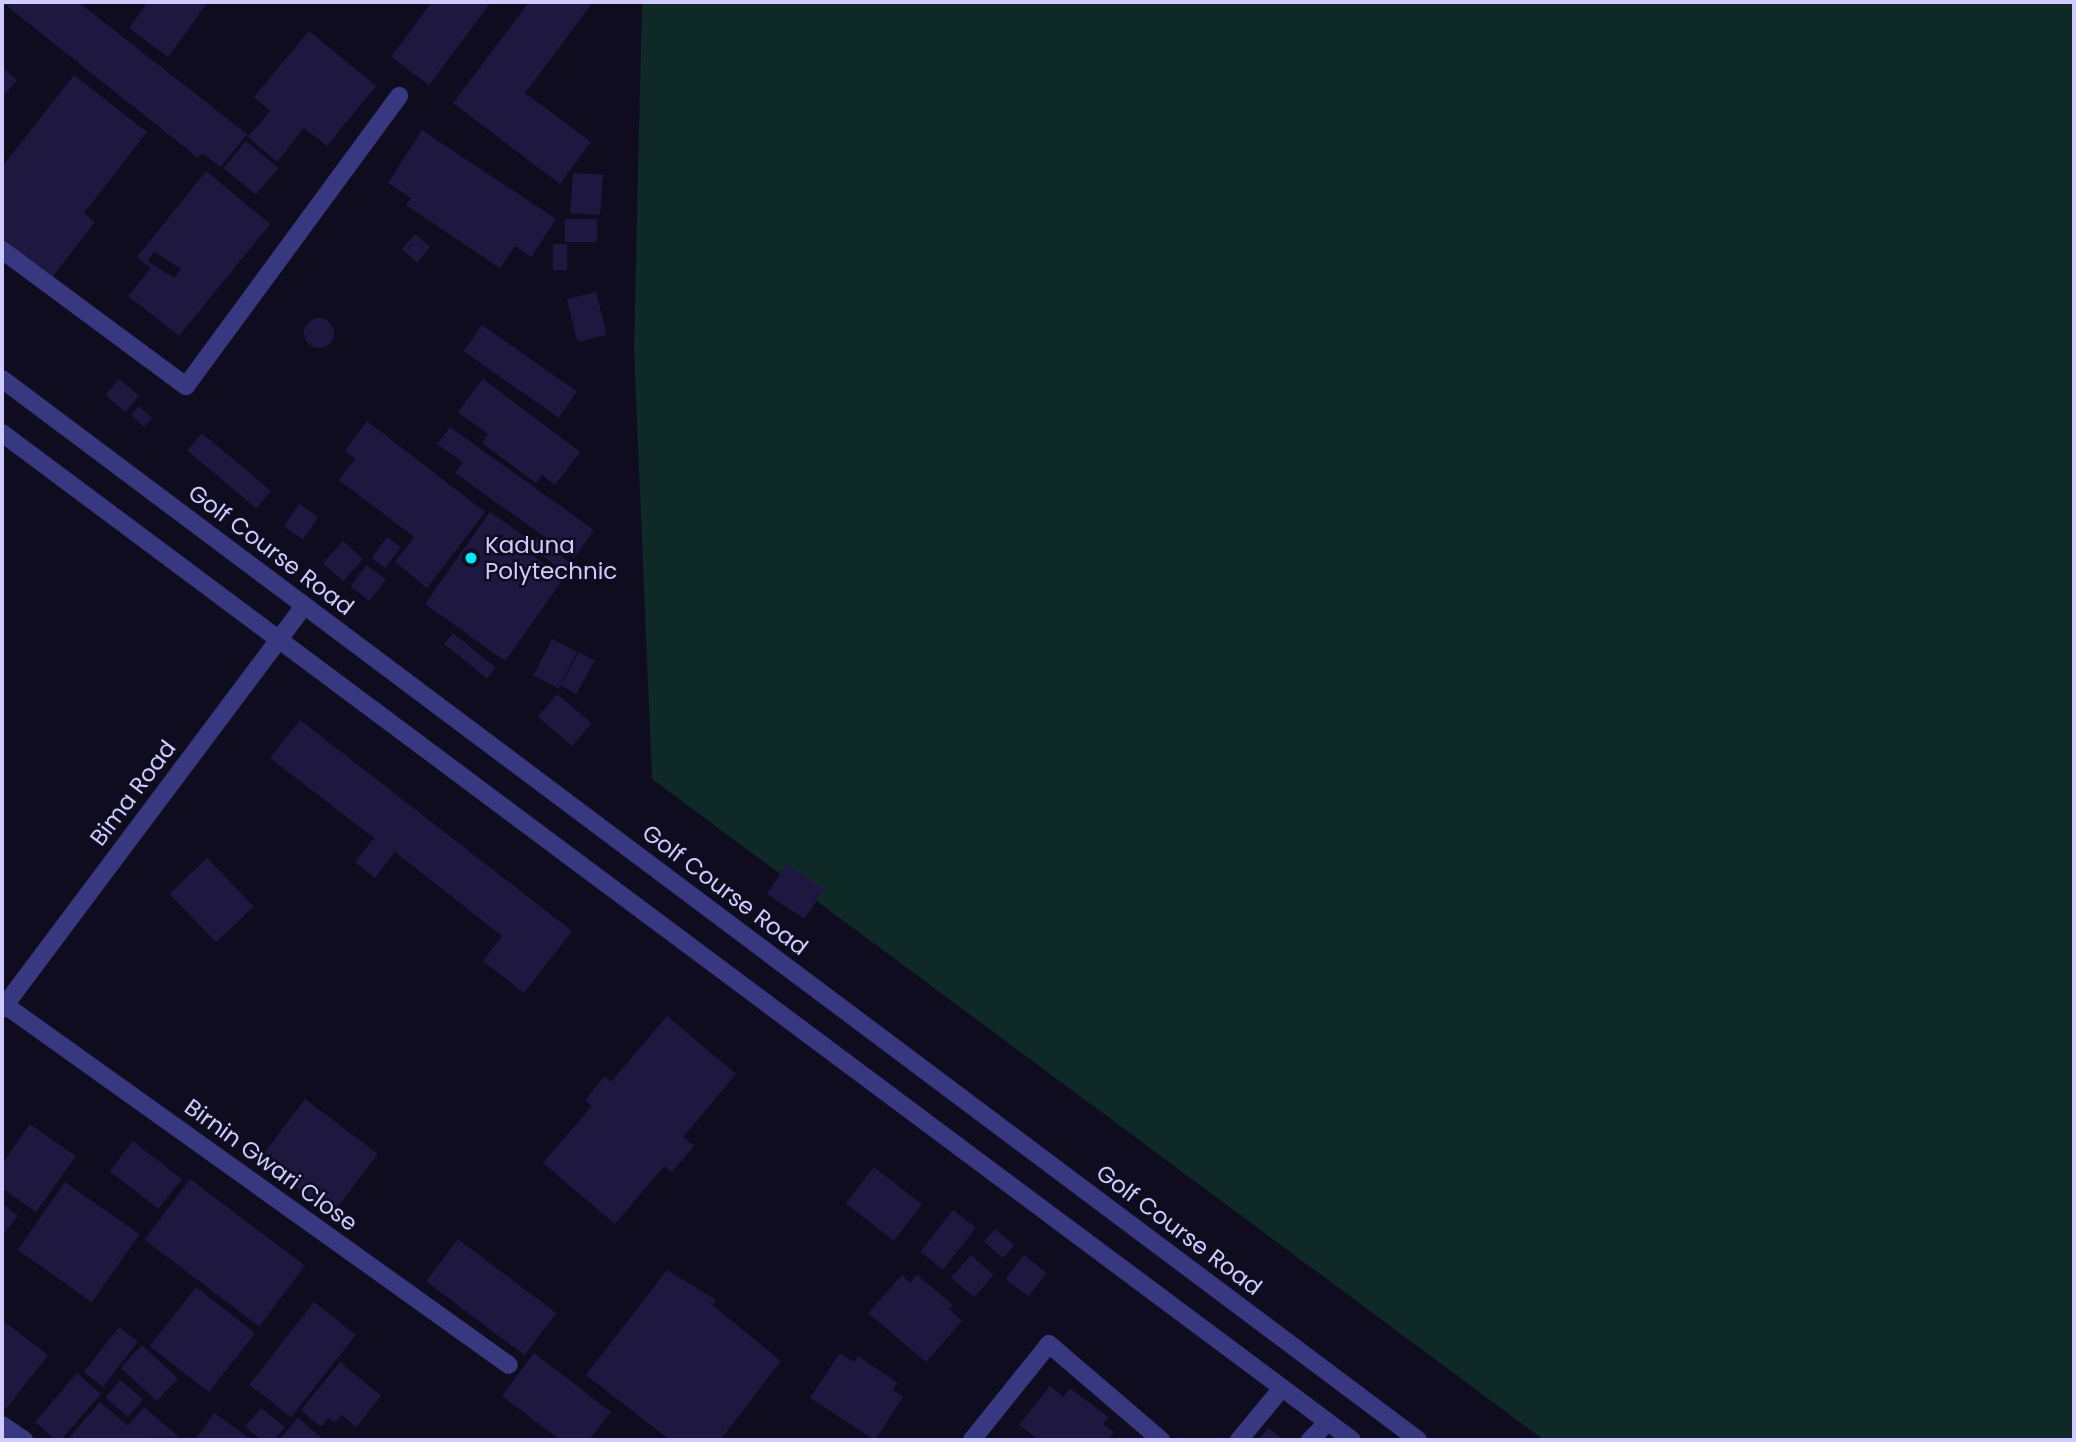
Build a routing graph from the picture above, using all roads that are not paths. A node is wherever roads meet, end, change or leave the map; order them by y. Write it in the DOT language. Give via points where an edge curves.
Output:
graph roads {
  1 [pos="398,96"];
  2 [pos="2,250"];
  3 [pos="2,379"];
  4 [pos="2,433"];
  5 [pos="304,606"];
  6 [pos="278,640"];
  7 [pos="3,1007"];
  8 [pos="509,1365"];
  9 [pos="1282,1388"];
  10 [pos="1328,1422"];
  11 [pos="2,1425"];
  12 [pos="24,1440"];
  13 [pos="972,1440"];
  14 [pos="1160,1440"];
  15 [pos="1239,1440"];
  16 [pos="1310,1440"];
  17 [pos="1352,1440"];
  18 [pos="1418,1440"];
  1 -- 2 [label="street" via="186,386"];
  3 -- 5 [label="street, Golf Course Road"];
  4 -- 6 [label="street"];
  5 -- 6 [label="street, Bima Road"];
  5 -- 18 [label="street, Golf Course Road"];
  6 -- 7 [label="street, Bima Road"];
  6 -- 9 [label="street"];
  7 -- 8 [label="street, Birnin Gwari Close"];
  9 -- 10 [label="street"];
  9 -- 15 [label="street"];
  10 -- 16 [label="street"];
  10 -- 17 [label="street"];
  11 -- 12 [label="street"];
  13 -- 14 [label="street" via="1049,1344"];
}
